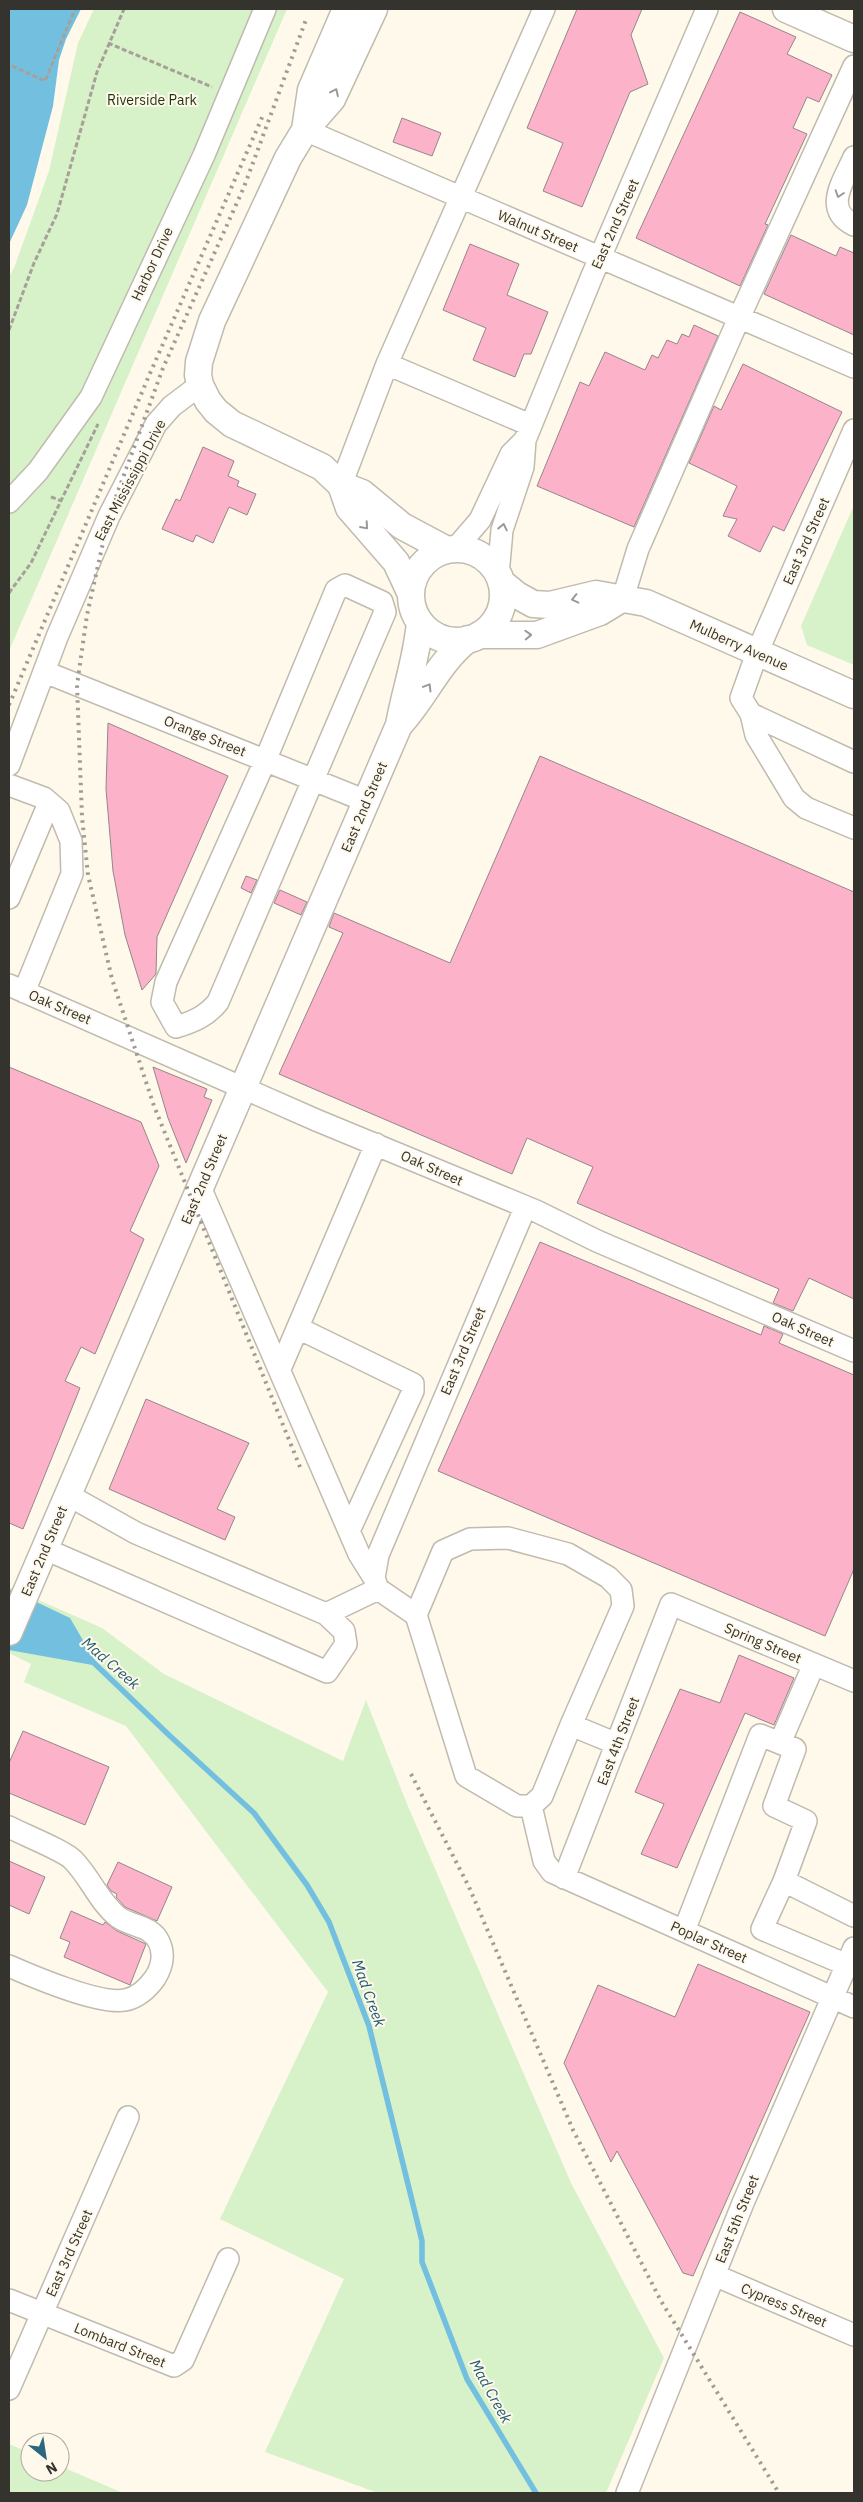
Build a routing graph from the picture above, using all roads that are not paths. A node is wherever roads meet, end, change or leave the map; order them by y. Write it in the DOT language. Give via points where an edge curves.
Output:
graph roads {
  1 [pos="265,9"];
  2 [pos="346,9"];
  3 [pos="374,9"];
  4 [pos="544,9"];
  5 [pos="708,9"];
  6 [pos="786,9"];
  7 [pos="854,39"];
  8 [pos="854,66"];
  9 [pos="305,130"];
  10 [pos="854,157"];
  11 [pos="461,197"];
  12 [pos="854,225"];
  13 [pos="600,257"];
  14 [pos="740,318"];
  15 [pos="387,364"];
  16 [pos="854,367"];
  17 [pos="200,385"];
  18 [pos="854,430"];
  19 [pos="528,432"];
  20 [pos="341,485"];
  21 [pos="9,502"];
  22 [pos="451,549"];
  23 [pos="500,579"];
  24 [pos="411,594"];
  25 [pos="623,598"];
  26 [pos="420,622"];
  27 [pos="474,637"];
  28 [pos="757,652"];
  29 [pos="45,672"];
  30 [pos="854,695"];
  31 [pos="751,714"];
  32 [pos="399,725"];
  33 [pos="265,760"];
  34 [pos="854,762"];
  35 [pos="9,765"];
  36 [pos="314,780"];
  37 [pos="9,785"];
  38 [pos="366,801"];
  39 [pos="49,803"];
  40 [pos="854,828"];
  41 [pos="9,898"];
  42 [pos="16,988"];
  43 [pos="176,1027"];
  44 [pos="162,1052"];
  45 [pos="243,1088"];
  46 [pos="376,1144"];
  47 [pos="200,1187"];
  48 [pos="525,1208"];
  49 [pos="298,1328"];
  50 [pos="854,1351"];
  51 [pos="280,1369"];
  52 [pos="68,1495"];
  53 [pos="349,1531"];
  54 [pos="45,1549"];
  55 [pos="376,1584"];
  56 [pos="671,1604"];
  57 [pos="326,1614"];
  58 [pos="416,1615"];
  59 [pos="9,1632"];
  60 [pos="814,1664"];
  61 [pos="854,1681"];
  62 [pos="571,1725"];
  63 [pos="780,1743"];
  64 [pos="617,1744"];
  65 [pos="531,1806"];
  66 [pos="9,1827"];
  67 [pos="564,1878"];
  68 [pos="784,1881"];
  69 [pos="854,1916"];
  70 [pos="762,1929"];
  71 [pos="684,1931"];
  72 [pos="850,1956"];
  73 [pos="748,1960"];
  74 [pos="15,1969"];
  75 [pos="833,1997"];
  76 [pos="854,2006"];
  77 [pos="128,2117"];
  78 [pos="228,2259"];
  79 [pos="714,2275"];
  80 [pos="9,2300"];
  81 [pos="43,2315"];
  82 [pos="854,2335"];
  83 [pos="9,2389"];
  84 [pos="628,2490"];
  1 -- 21 [label="street, Harbor Drive" via="204,155 91,398 38,471"];
  2 -- 9 [label="main road" via="311,90"];
  9 -- 3 [label="main road, one-way" via="332,99"];
  4 -- 11 [label="street"];
  5 -- 13 [label="street, East 2nd Street"];
  6 -- 7 [label="main road"];
  8 -- 14 [label="street"];
  9 -- 11 [label="street, Walnut Street"];
  9 -- 17 [label="main road" via="288,158 212,321 199,362"];
  10 -- 12 [label="street, one-way" via="836,199 837,209 844,220"];
  11 -- 13 [label="street, Walnut Street"];
  11 -- 15 [label="street"];
  13 -- 14 [label="street, Walnut Street"];
  13 -- 19 [label="street, East 2nd Street"];
  14 -- 16 [label="street, Walnut Street"];
  14 -- 25 [label="street" via="638,549"];
  15 -- 19 [label="street"];
  15 -- 20 [label="street"];
  17 -- 20 [label="main road" via="216,411 232,424 322,467"];
  17 -- 29 [label="street, East Mississippi Drive" via="172,406 156,424 106,525"];
  18 -- 28 [label="street, East 3rd Street"];
  19 -- 22 [label="street, East 2nd Street" via="511,454 480,520"];
  23 -- 19 [label="street, East 2nd Street, one-way" via="502,530 523,467"];
  20 -- 22 [label="main road" via="362,493 402,526"];
  20 -- 24 [label="main road, one-way" via="349,508 396,562"];
  22 -- 23 [label="main road" via="480,555 491,564"];
  22 -- 24 [label="main road" via="433,556 419,569"];
  25 -- 23 [label="main road, Mulberry Avenue, one-way" via="596,594 550,605 533,604 516,595"];
  23 -- 27 [label="main road" via="501,606 496,618"];
  24 -- 26 [label="main road" via="413,609"];
  27 -- 25 [label="main road, one-way" via="537,635 600,612"];
  25 -- 28 [label="main road, Mulberry Avenue" via="646,604"];
  26 -- 27 [label="main road" via="429,632 442,638 455,641"];
  26 -- 32 [label="main road, East 2nd Street"];
  32 -- 27 [label="main road, East 2nd Street, one-way" via="418,703 442,664"];
  28 -- 30 [label="main road, Mulberry Avenue"];
  28 -- 31 [label="street, East 3rd Street" via="741,698"];
  29 -- 33 [label="street, Orange Street"];
  29 -- 35 [label="street, East Mississippi Drive"];
  31 -- 34 [label="street"];
  31 -- 40 [label="street" via="756,735 794,798 806,808"];
  32 -- 38 [label="main road, East 2nd Street"];
  33 -- 36 [label="street, Orange Street"];
  33 -- 36 [label="street" via="336,590 345,586 382,602 385,612"];
  33 -- 43 [label="street" via="166,982 162,1002"];
  36 -- 38 [label="street, Orange Street"];
  36 -- 43 [label="street" via="218,1002 193,1022"];
  37 -- 39 [label="street" via="44,798"];
  38 -- 45 [label="main road, East 2nd Street"];
  39 -- 41 [label="street"];
  39 -- 42 [label="street" via="65,823 71,841 72,874"];
  42 -- 44 [label="street, Oak Street"];
  43 -- 44 [label="street"];
  44 -- 45 [label="street, Oak Street"];
  45 -- 46 [label="street, Oak Street"];
  45 -- 47 [label="main road, East 2nd Street"];
  46 -- 48 [label="street, Oak Street"];
  46 -- 49 [label="street"];
  47 -- 51 [label="street"];
  47 -- 52 [label="main road, East 2nd Street"];
  48 -- 50 [label="street, Oak Street"];
  48 -- 55 [label="street, East 3rd Street" via="402,1494 378,1555"];
  49 -- 51 [label="street"];
  49 -- 53 [label="street" via="413,1384 413,1391"];
  51 -- 53 [label="street"];
  52 -- 54 [label="main road, East 2nd Street"];
  52 -- 57 [label="street" via="136,1533"];
  53 -- 55 [label="street"];
  54 -- 57 [label="street" via="327,1672 346,1640 344,1631"];
  54 -- 59 [label="main road, East 2nd Street"];
  55 -- 57 [label="street"];
  55 -- 58 [label="street"];
  56 -- 60 [label="street, Spring Street"];
  56 -- 64 [label="street, East 4th Street"];
  58 -- 62 [label="street" via="443,1551 470,1539 508,1538 568,1554 608,1577 622,1590 623,1606"];
  58 -- 65 [label="street" via="466,1776 517,1806"];
  60 -- 61 [label="street, Spring Street"];
  60 -- 63 [label="street"];
  62 -- 64 [label="street"];
  62 -- 65 [label="street" via="542,1796"];
  63 -- 68 [label="street" via="795,1749 774,1806 806,1821"];
  63 -- 71 [label="street" via="760,1735"];
  64 -- 67 [label="street, East 4th Street"];
  65 -- 67 [label="street, Poplar Street" via="544,1861 552,1872"];
  66 -- 74 [label="street" via="72,1859 118,1917 151,1931 159,1942 163,1957 160,1970 151,1984 125,2000 104,2000"];
  67 -- 71 [label="street, Poplar Street"];
  68 -- 69 [label="street"];
  68 -- 70 [label="street"];
  70 -- 72 [label="street"];
  70 -- 73 [label="street"];
  71 -- 73 [label="street, Poplar Street"];
  72 -- 75 [label="street, East 5th Street"];
  73 -- 75 [label="street, Poplar Street"];
  75 -- 76 [label="street, Poplar Street"];
  75 -- 79 [label="street, East 5th Street"];
  77 -- 81 [label="street, East 3rd Street"];
  78 -- 81 [label="street, Lombard Street" via="183,2360 174,2366"];
  79 -- 82 [label="street, Cypress Street"];
  79 -- 84 [label="street, East 5th Street"];
  80 -- 81 [label="street, Lombard Street"];
  81 -- 83 [label="street, East 3rd Street"];
}
